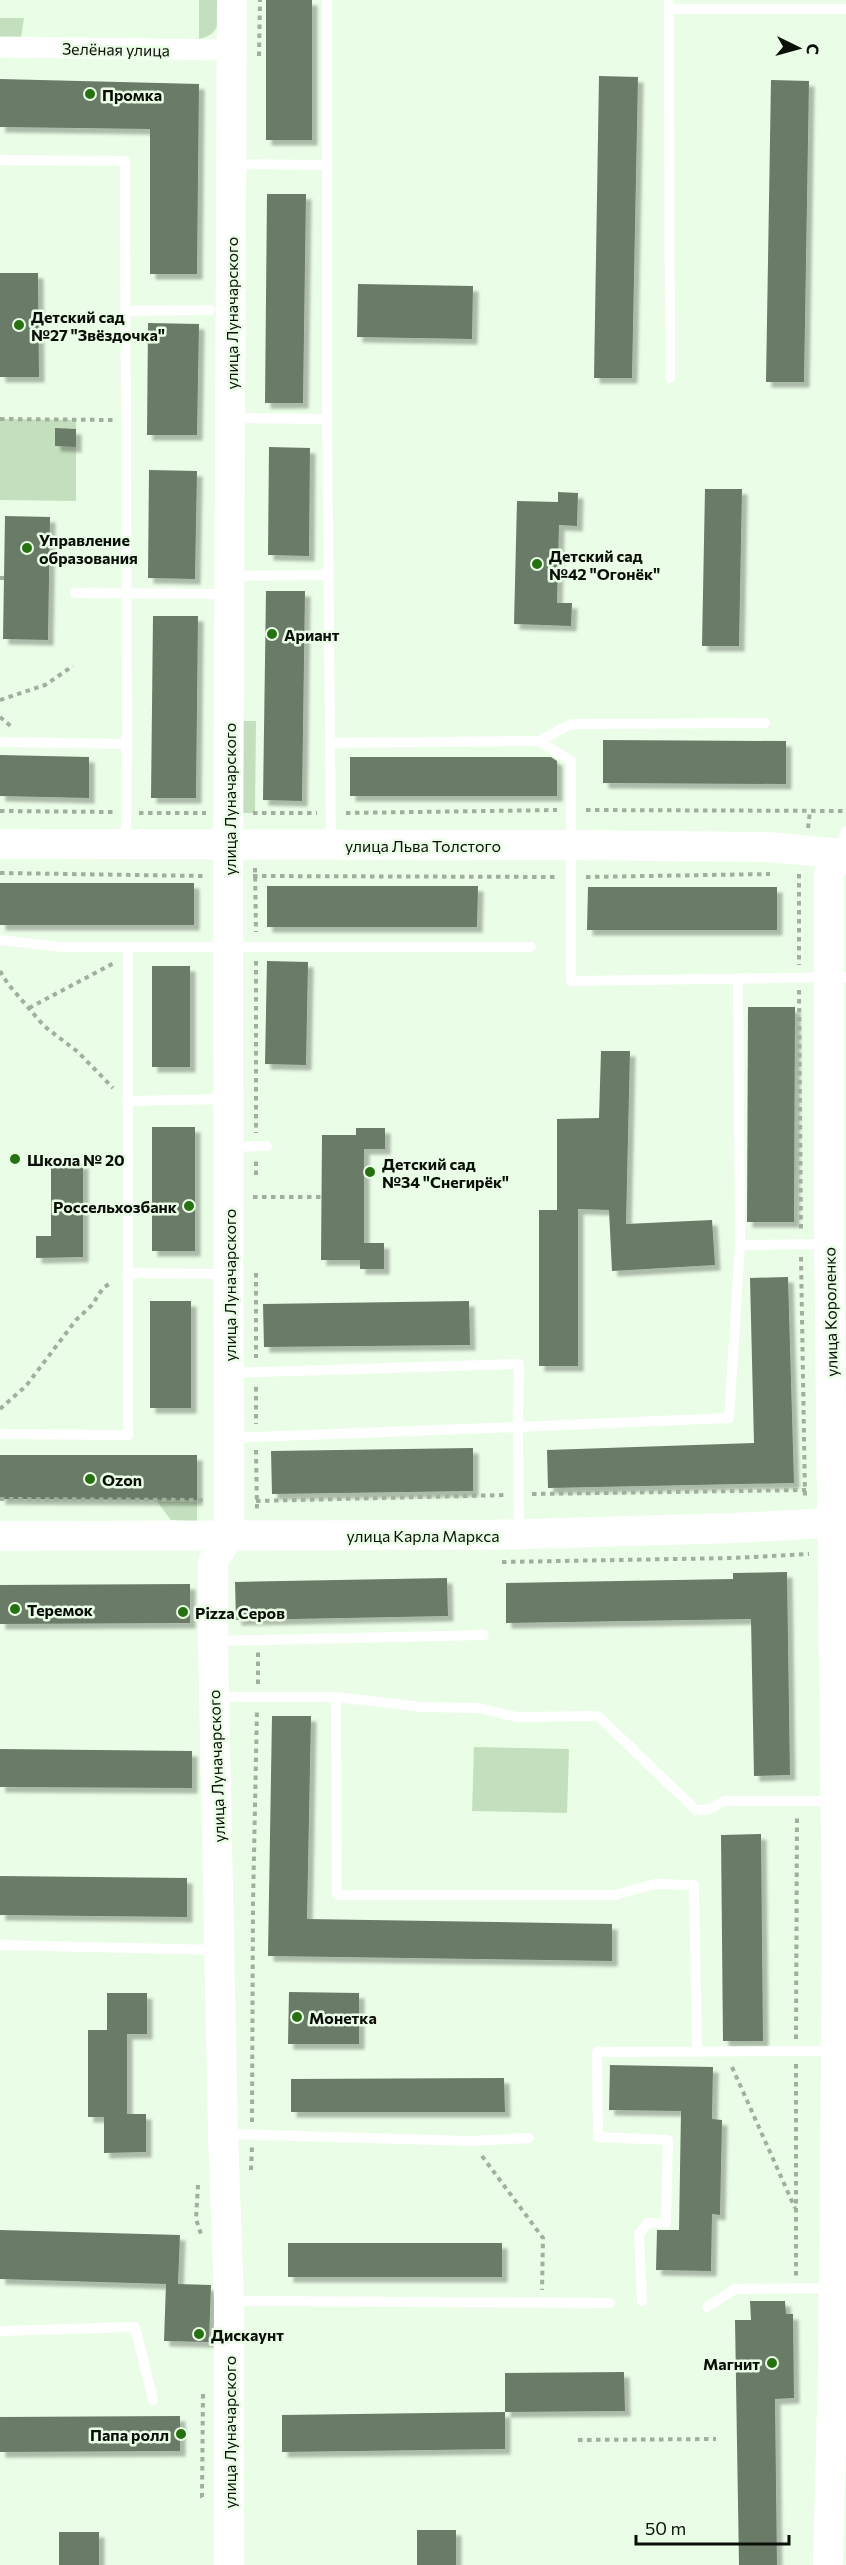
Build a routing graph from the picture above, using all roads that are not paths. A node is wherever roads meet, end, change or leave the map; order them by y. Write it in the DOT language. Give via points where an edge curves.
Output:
graph roads {
  1 [pos="232,0"];
  2 [pos="327,1"];
  3 [pos="669,5"];
  4 [pos="846,9"];
  5 [pos="0,47"];
  6 [pos="232,50"];
  7 [pos="0,160"];
  8 [pos="231,164"];
  9 [pos="326,165"];
  10 [pos="210,310"];
  11 [pos="126,311"];
  12 [pos="670,378"];
  13 [pos="230,418"];
  14 [pos="327,419"];
  15 [pos="329,575"];
  16 [pos="230,585"];
  17 [pos="75,593"];
  18 [pos="127,593"];
  19 [pos="765,723"];
  20 [pos="539,741"];
  21 [pos="0,742"];
  22 [pos="330,743"];
  23 [pos="127,744"];
  24 [pos="0,844"];
  25 [pos="126,845"];
  26 [pos="332,845"];
  27 [pos="572,845"];
  28 [pos="228,846"];
  29 [pos="840,853"];
  30 [pos="0,940"];
  31 [pos="128,947"];
  32 [pos="242,947"];
  33 [pos="531,947"];
  34 [pos="838,977"];
  35 [pos="738,978"];
  36 [pos="229,1099"];
  37 [pos="127,1101"];
  38 [pos="829,1244"];
  39 [pos="740,1245"];
  40 [pos="242,1271"];
  41 [pos="127,1273"];
  42 [pos="242,1373"];
  43 [pos="518,1427"];
  44 [pos="839,1428"];
  45 [pos="0,1434"];
  46 [pos="243,1438"];
  47 [pos="839,1522"];
  48 [pos="519,1534"];
  49 [pos="243,1535"];
  50 [pos="0,1536"];
  51 [pos="484,1635"];
  52 [pos="213,1641"];
  53 [pos="841,1663"];
  54 [pos="214,1696"];
  55 [pos="336,1697"];
  56 [pos="837,1801"];
  57 [pos="842,1938"];
  58 [pos="0,1945"];
  59 [pos="219,1950"];
  60 [pos="836,2051"];
  61 [pos="697,2052"];
  62 [pos="237,2134"];
  63 [pos="529,2138"];
  64 [pos="835,2288"];
  65 [pos="229,2301"];
  66 [pos="642,2301"];
  67 [pos="609,2303"];
  68 [pos="707,2307"];
  69 [pos="0,2331"];
  70 [pos="153,2400"];
  71 [pos="831,2561"];
  72 [pos="229,2565"];
  1 -- 6 [label="street, улица Луначарского"];
  2 -- 9 [label="lane"];
  3 -- 4 [label="lane"];
  3 -- 12 [label="lane"];
  5 -- 6 [label="street, Зелёная улица"];
  6 -- 8 [label="street, улица Луначарского"];
  7 -- 11 [label="lane" via="125,161"];
  8 -- 9 [label="lane"];
  8 -- 13 [label="street, улица Луначарского"];
  9 -- 14 [label="lane"];
  10 -- 11 [label="lane"];
  11 -- 18 [label="lane"];
  13 -- 14 [label="lane"];
  13 -- 16 [label="street, улица Луначарского"];
  14 -- 15 [label="lane"];
  15 -- 16 [label="lane"];
  15 -- 22 [label="lane"];
  16 -- 18 [label="lane"];
  16 -- 28 [label="street, улица Луначарского"];
  17 -- 18 [label="lane"];
  18 -- 23 [label="lane"];
  19 -- 20 [label="lane" via="571,724"];
  20 -- 22 [label="lane"];
  20 -- 27 [label="lane" via="571,761"];
  21 -- 23 [label="lane"];
  22 -- 26 [label="lane"];
  23 -- 25 [label="lane"];
  24 -- 25 [label="street, улица Льва Толстого"];
  25 -- 28 [label="street, улица Льва Толстого"];
  26 -- 27 [label="street, улица Льва Толстого"];
  26 -- 28 [label="street, улица Льва Толстого"];
  27 -- 29 [label="street, улица Льва Толстого" via="767,847"];
  27 -- 35 [label="lane" via="571,981"];
  28 -- 32 [label="street, улица Луначарского" via="242,876"];
  29 -- 34 [label="street, улица Короленко"];
  30 -- 31 [label="lane" via="62,947"];
  31 -- 32 [label="lane"];
  31 -- 37 [label="lane"];
  32 -- 33 [label="lane"];
  32 -- 36 [label="street, улица Луначарского"];
  34 -- 35 [label="lane"];
  34 -- 38 [label="street, улица Короленко"];
  35 -- 39 [label="lane"];
  36 -- 37 [label="lane"];
  36 -- 40 [label="street, улица Луначарского" via="250,1147"];
  37 -- 41 [label="lane"];
  38 -- 39 [label="lane"];
  38 -- 44 [label="street, улица Короленко"];
  39 -- 43 [label="lane" via="729,1418"];
  40 -- 41 [label="lane"];
  40 -- 42 [label="street, улица Луначарского"];
  41 -- 45 [label="lane" via="128,1435"];
  42 -- 43 [label="lane" via="519,1364"];
  42 -- 46 [label="street, улица Луначарского"];
  43 -- 46 [label="lane"];
  43 -- 48 [label="lane"];
  44 -- 47 [label="street, улица Короленко" via="832,1489"];
  46 -- 49 [label="street, улица Луначарского"];
  47 -- 48 [label="street, улица Карла Маркса"];
  47 -- 53 [label="street, улица Короленко" via="833,1553"];
  48 -- 49 [label="street, улица Карла Маркса"];
  49 -- 50 [label="street, улица Карла Маркса"];
  49 -- 52 [label="street, улица Луначарского" via="213,1562"];
  51 -- 52 [label="lane"];
  52 -- 54 [label="street, улица Луначарского"];
  53 -- 56 [label="street, улица Короленко"];
  54 -- 55 [label="lane"];
  54 -- 59 [label="street, улица Луначарского"];
  55 -- 56 [label="lane" via="422,1707 479,1708 517,1717 598,1716 696,1810 708,1810 724,1801"];
  55 -- 61 [label="lane" via="337,1896 615,1895 655,1884 694,1885"];
  56 -- 57 [label="street, улица Короленко"];
  57 -- 60 [label="street, улица Короленко"];
  58 -- 59 [label="lane"];
  59 -- 62 [label="street, улица Луначарского"];
  60 -- 61 [label="lane"];
  60 -- 64 [label="street, улица Короленко"];
  61 -- 66 [label="lane" via="597,2052 598,2137 668,2140 666,2223 648,2223 639,2234"];
  62 -- 63 [label="lane" via="471,2141"];
  62 -- 65 [label="street, улица Луначарского"];
  64 -- 68 [label="lane" via="735,2289"];
  64 -- 71 [label="street, улица Короленко"];
  65 -- 67 [label="lane"];
  65 -- 72 [label="street, улица Луначарского"];
  69 -- 70 [label="lane" via="135,2327"];
}
